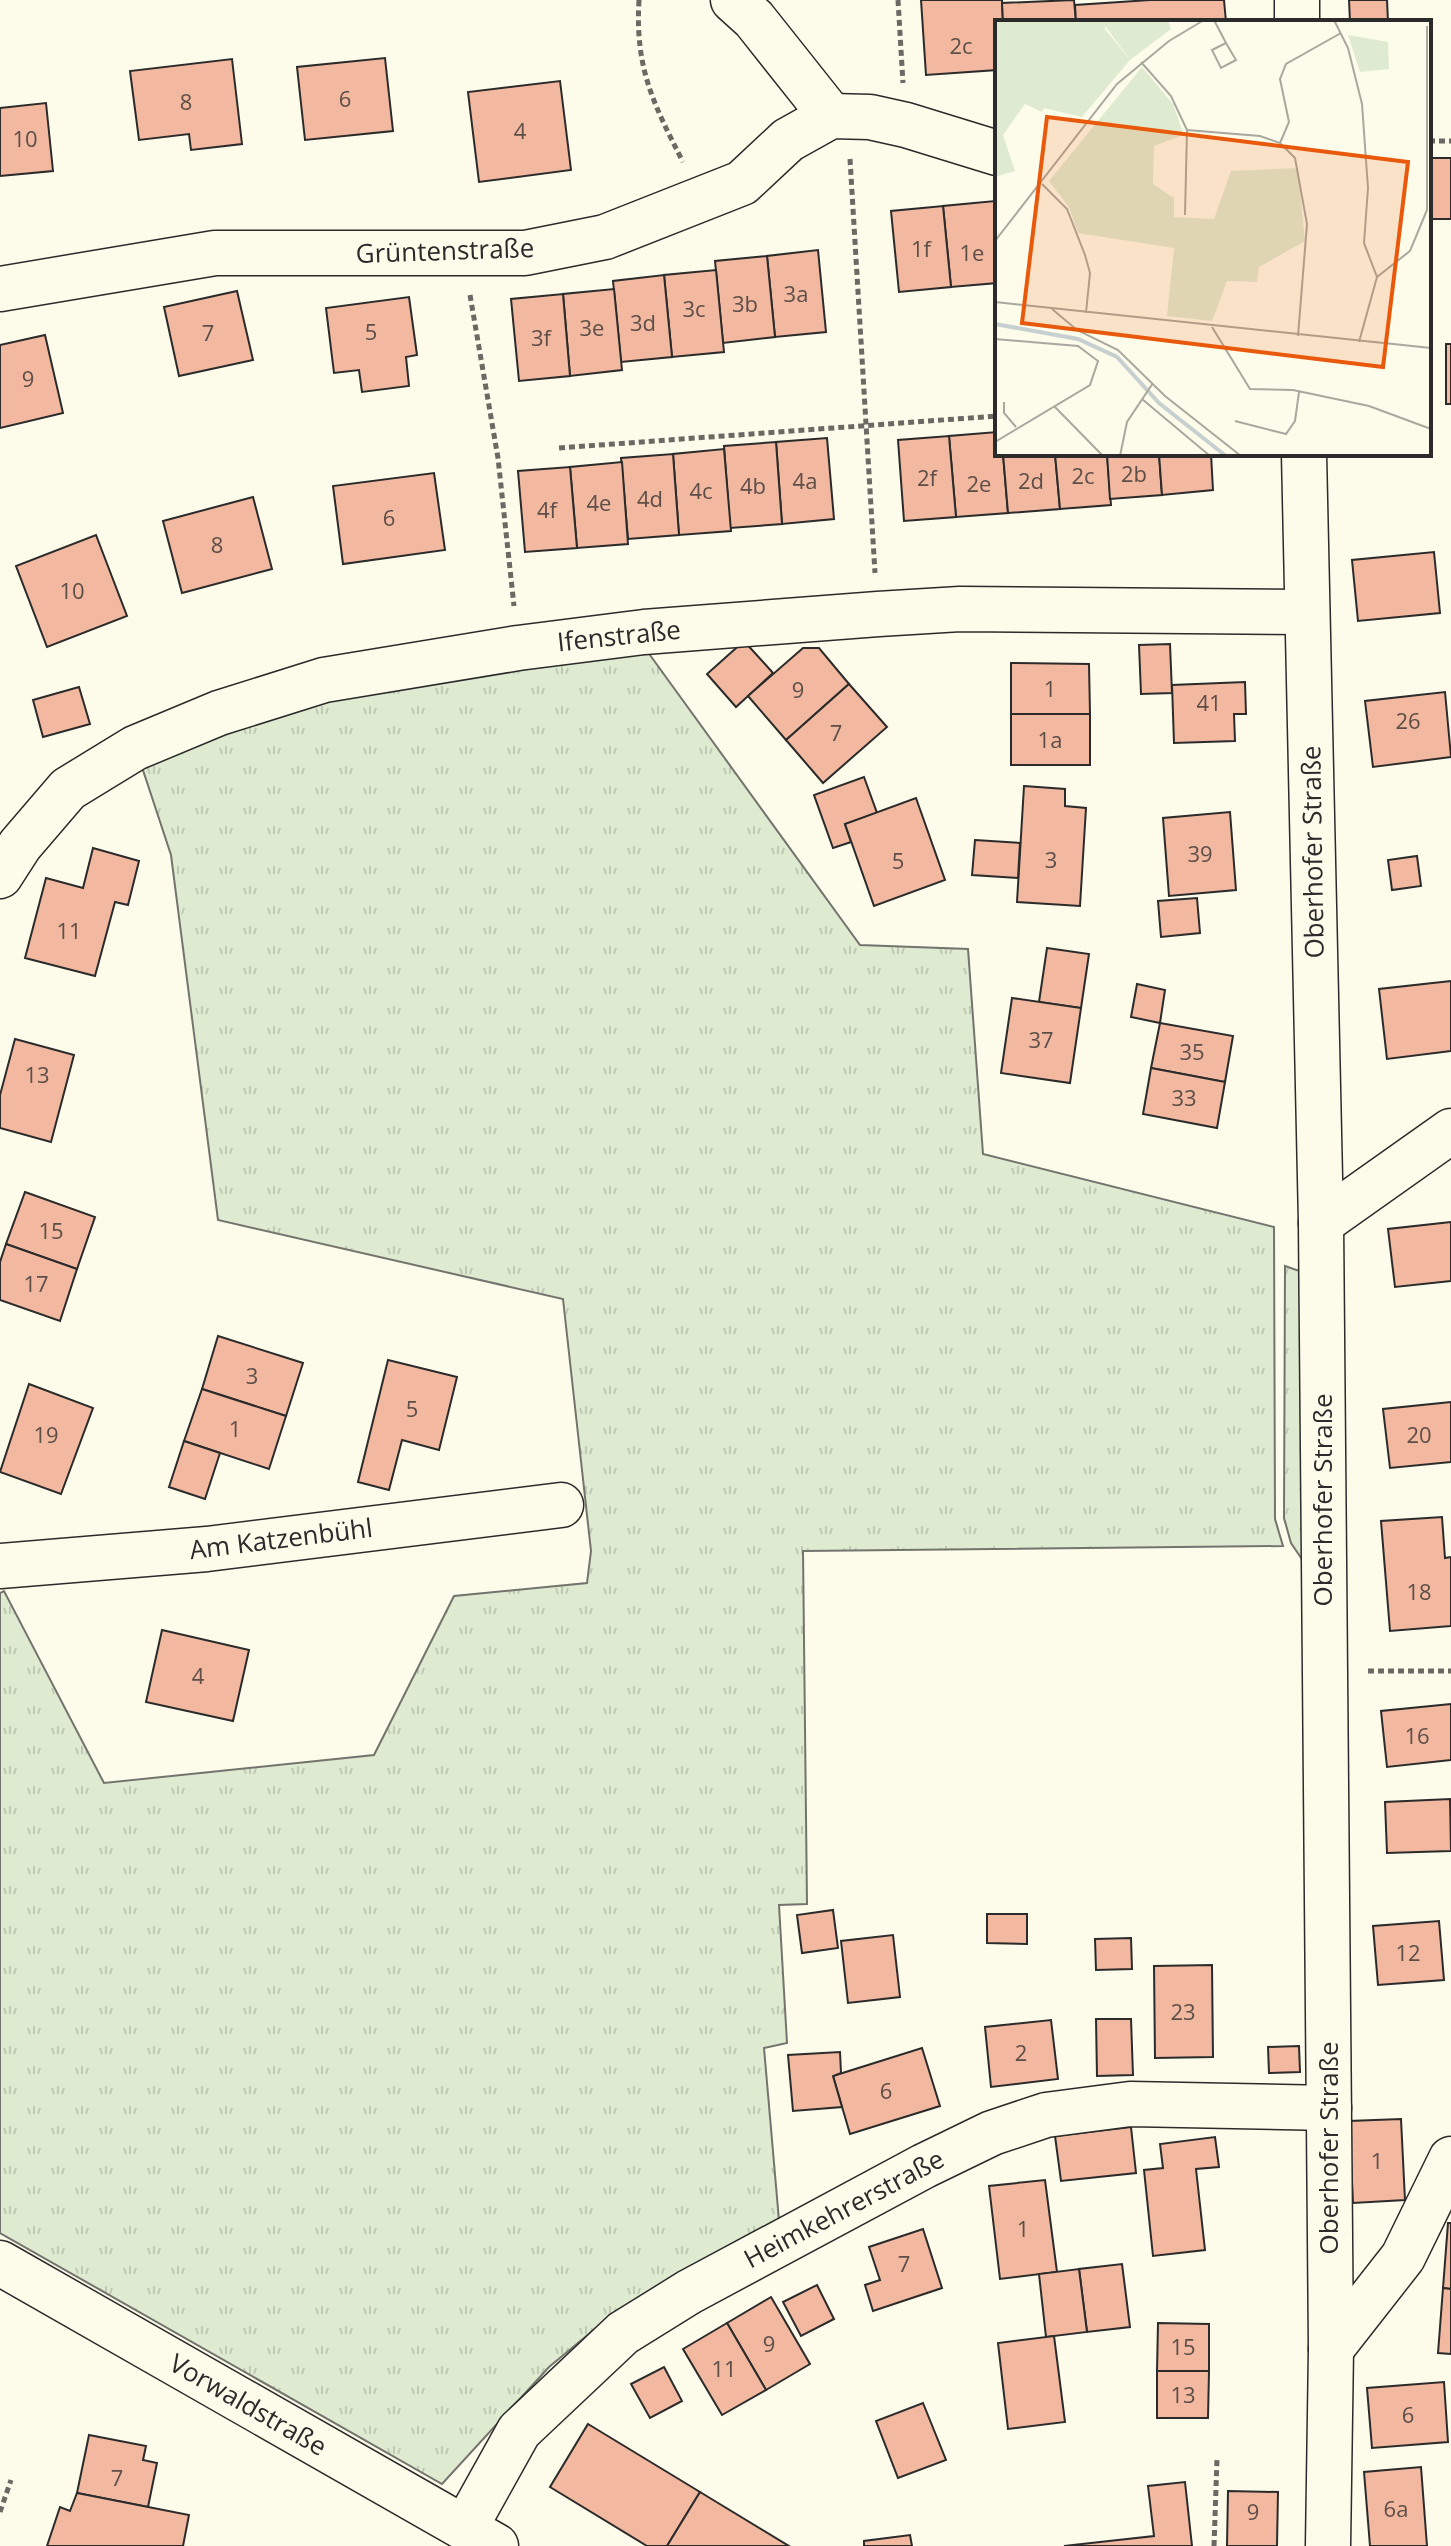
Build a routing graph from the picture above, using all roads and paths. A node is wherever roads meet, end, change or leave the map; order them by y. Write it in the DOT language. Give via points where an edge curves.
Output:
graph roads {
  1 [pos="639,0"];
  2 [pos="733,0"];
  3 [pos="898,0"];
  4 [pos="839,116"];
  5 [pos="906,125"];
  6 [pos="995,152"];
  7 [pos="703,199"];
  8 [pos="463,255"];
  9 [pos="0,289"];
  10 [pos="995,416"];
  11 [pos="866,423"];
  12 [pos="559,448"];
  13 [pos="1304,456"];
  14 [pos="1307,612"];
  15 [pos="878,614"];
  16 [pos="518,648"];
  17 [pos="0,876"];
  18 [pos="1451,1131"];
  19 [pos="1321,1223"];
  20 [pos="561,1505"];
  21 [pos="0,1566"];
  22 [pos="1324,1671"];
  23 [pos="1451,1671"];
  24 [pos="1329,2108"];
  25 [pos="1451,2159"];
  26 [pos="0,2263"];
  27 [pos="1331,2349"];
  28 [pos="1217,2459"];
  29 [pos="11,2480"];
  30 [pos="0,2512"];
  31 [pos="480,2537"];
  32 [pos="1214,2546"];
  33 [pos="1328,2546"];
  1 -- 7 [label="path" via="640,49 650,99"];
  2 -- 4 [label="street"];
  3 -- 5 [label="path"];
  4 -- 5 [label="street"];
  4 -- 7 [label="street, Grüntenstraße" via="788,140 742,183"];
  4 -- 11 [label="path"];
  5 -- 6 [label="street"];
  7 -- 8 [label="street, Grüntenstraße" via="605,237 525,253"];
  8 -- 9 [label="street, Grüntenstraße" via="215,253"];
  8 -- 16 [label="path" via="498,458"];
  10 -- 11 [label="path"];
  11 -- 12 [label="path"];
  11 -- 15 [label="path"];
  13 -- 14 [label="street, Oberhofer Straße"];
  14 -- 15 [label="street, Ifenstraße" via="960,609"];
  14 -- 19 [label="street, Oberhofer Straße"];
  15 -- 16 [label="street, Ifenstraße" via="644,632"];
  16 -- 17 [label="street, Ifenstraße" via="324,680 219,713 135,748 68,789"];
  18 -- 19 [label="street"];
  19 -- 22 [label="street, Oberhofer Straße"];
  20 -- 21 [label="street, Am Katzenbühl" via="207,1549"];
  22 -- 23 [label="path"];
  22 -- 24 [label="street, Oberhofer Straße"];
  24 -- 27 [label="street, Oberhofer Straße"];
  24 -- 31 [label="street, Heimkehrerstraße" via="1130,2104 1046,2115 992,2133 924,2166 623,2333 519,2431"];
  25 -- 27 [label="street" via="1403,2257"];
  26 -- 31 [label="street, Vorwaldstraße"];
  27 -- 33 [label="street, Oberhofer Straße"];
  28 -- 32 [label="path"];
  29 -- 30 [label="path"];
}
